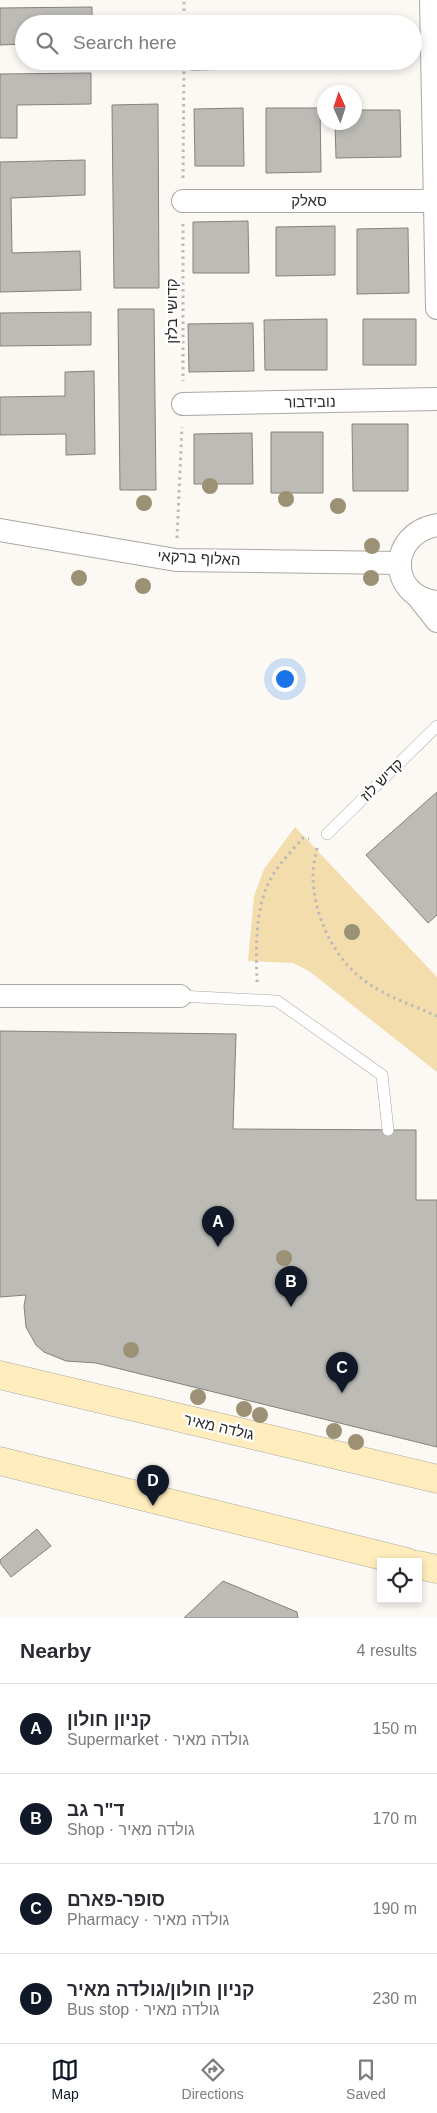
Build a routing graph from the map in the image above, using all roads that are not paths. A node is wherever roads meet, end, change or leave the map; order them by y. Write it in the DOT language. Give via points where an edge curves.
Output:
graph roads {
  1 [pos="430,0"];
  2 [pos="183,201"];
  3 [pos="435,201"];
  4 [pos="437,308"];
  5 [pos="437,399"];
  6 [pos="184,404"];
  7 [pos="437,525"];
  8 [pos="0,530"];
  9 [pos="399,563"];
  10 [pos="428,600"];
  11 [pos="437,621"];
  12 [pos="437,726"];
  13 [pos="323,837"];
  14 [pos="0,996"];
  15 [pos="180,996"];
  16 [pos="388,1130"];
  17 [pos="0,1375"];
  18 [pos="0,1461"];
  19 [pos="0,1470"];
  20 [pos="39,1471"];
  21 [pos="437,1479"];
  22 [pos="391,1558"];
  23 [pos="422,1565"];
  24 [pos="437,1569"];
  1 -- 3 [label="street"];
  2 -- 3 [label="street, סאלק"];
  3 -- 4 [label="street"];
  5 -- 6 [label="street, נובידבור"];
  7 -- 9 [label="street" via="413,534 404,544"];
  8 -- 9 [label="street, האלוף ברקאי" via="176,560"];
  9 -- 10 [label="street" via="401,576 408,588"];
  10 -- 11 [label="street"];
  12 -- 13 [label="lane, קדיש לוז"];
  14 -- 15 [label="street"];
  15 -- 16 [label="lane" via="277,1001 382,1075"];
  17 -- 21 [label="main road, גולדה מאיר"];
  18 -- 20 [label="main road"];
  19 -- 20 [label="main road"];
  20 -- 22 [label="main road"];
  23 -- 24 [label="main road"];
}
